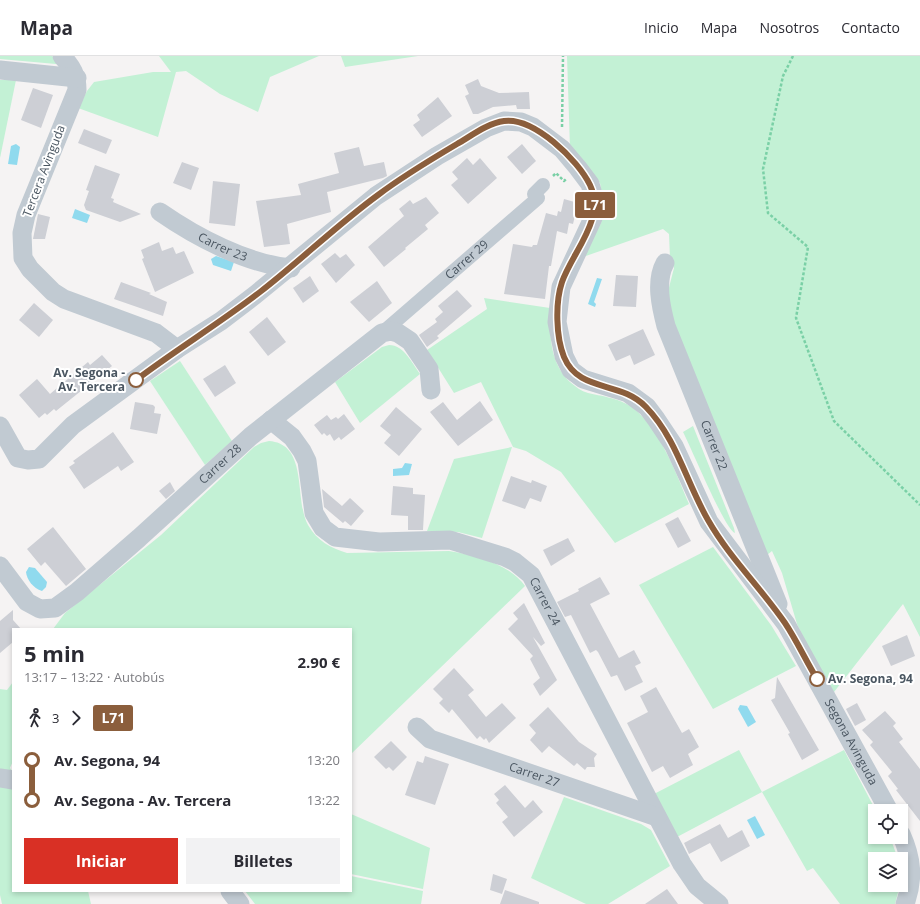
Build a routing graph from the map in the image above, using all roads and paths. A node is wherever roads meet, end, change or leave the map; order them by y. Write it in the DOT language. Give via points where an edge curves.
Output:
graph roads {
  1 [pos="62,56"];
  2 [pos="563,56"];
  3 [pos="793,56"];
  4 [pos="0,70"];
  5 [pos="77,78"];
  6 [pos="562,149"];
  7 [pos="543,185"];
  8 [pos="160,212"];
  9 [pos="664,263"];
  10 [pos="291,268"];
  11 [pos="382,333"];
  12 [pos="177,349"];
  13 [pos="431,390"];
  14 [pos="271,420"];
  15 [pos="0,426"];
  16 [pos="920,505"];
  17 [pos="0,566"];
  18 [pos="786,624"];
  19 [pos="416,727"];
  20 [pos="0,778"];
  21 [pos="12,780"];
  22 [pos="885,804"];
  23 [pos="657,817"];
  24 [pos="904,844"];
  25 [pos="231,892"];
  26 [pos="240,904"];
  27 [pos="719,904"];
  28 [pos="905,904"];
  1 -- 5 [label="street" via="71,65"];
  2 -- 6 [label="path"];
  3 -- 16 [label="path" via="782,76 763,169 768,213 808,247 796,318 834,421"];
  4 -- 5 [label="street"];
  5 -- 12 [label="street, Tercera Avinguda" via="77,90 26,215 22,239 23,258 30,269 53,292 64,299 156,333"];
  6 -- 10 [label="street, Segona Avinguda" via="521,122 504,121 486,128 395,183"];
  6 -- 18 [label="street, Segona Avinguda" via="590,184 595,201 594,218 560,286 557,322 564,356 576,375 628,393 647,408 674,446 709,522"];
  7 -- 11 [label="street, Carrer 29" via="534,194 538,198"];
  8 -- 10 [label="street, Carrer 23" via="187,231 231,250 264,263"];
  9 -- 18 [label="street, Carrer 22" via="661,270 660,292 670,339"];
  10 -- 12 [label="street, Segona Avinguda" via="221,321"];
  11 -- 13 [label="street" via="391,331 410,341 429,369"];
  11 -- 14 [label="street, Carrer 28"];
  12 -- 15 [label="street, Segona Avinguda" via="73,425 39,459 18,458"];
  14 -- 17 [label="street, Carrer 28" via="140,538 55,608 40,609 27,602"];
  14 -- 23 [label="street, Carrer 24" via="292,437 302,451 306,460 314,513 323,528 335,537 379,542 450,540 505,557 531,575"];
  18 -- 22 [label="street, Segona Avinguda"];
  19 -- 23 [label="street, Carrer 27" via="430,739"];
  20 -- 21 [label="street"];
  23 -- 27 [label="street, Carrer 24" via="687,873"];
  24 -- 28 [label="street" via="912,869"];
  25 -- 26 [label="street"];
}
